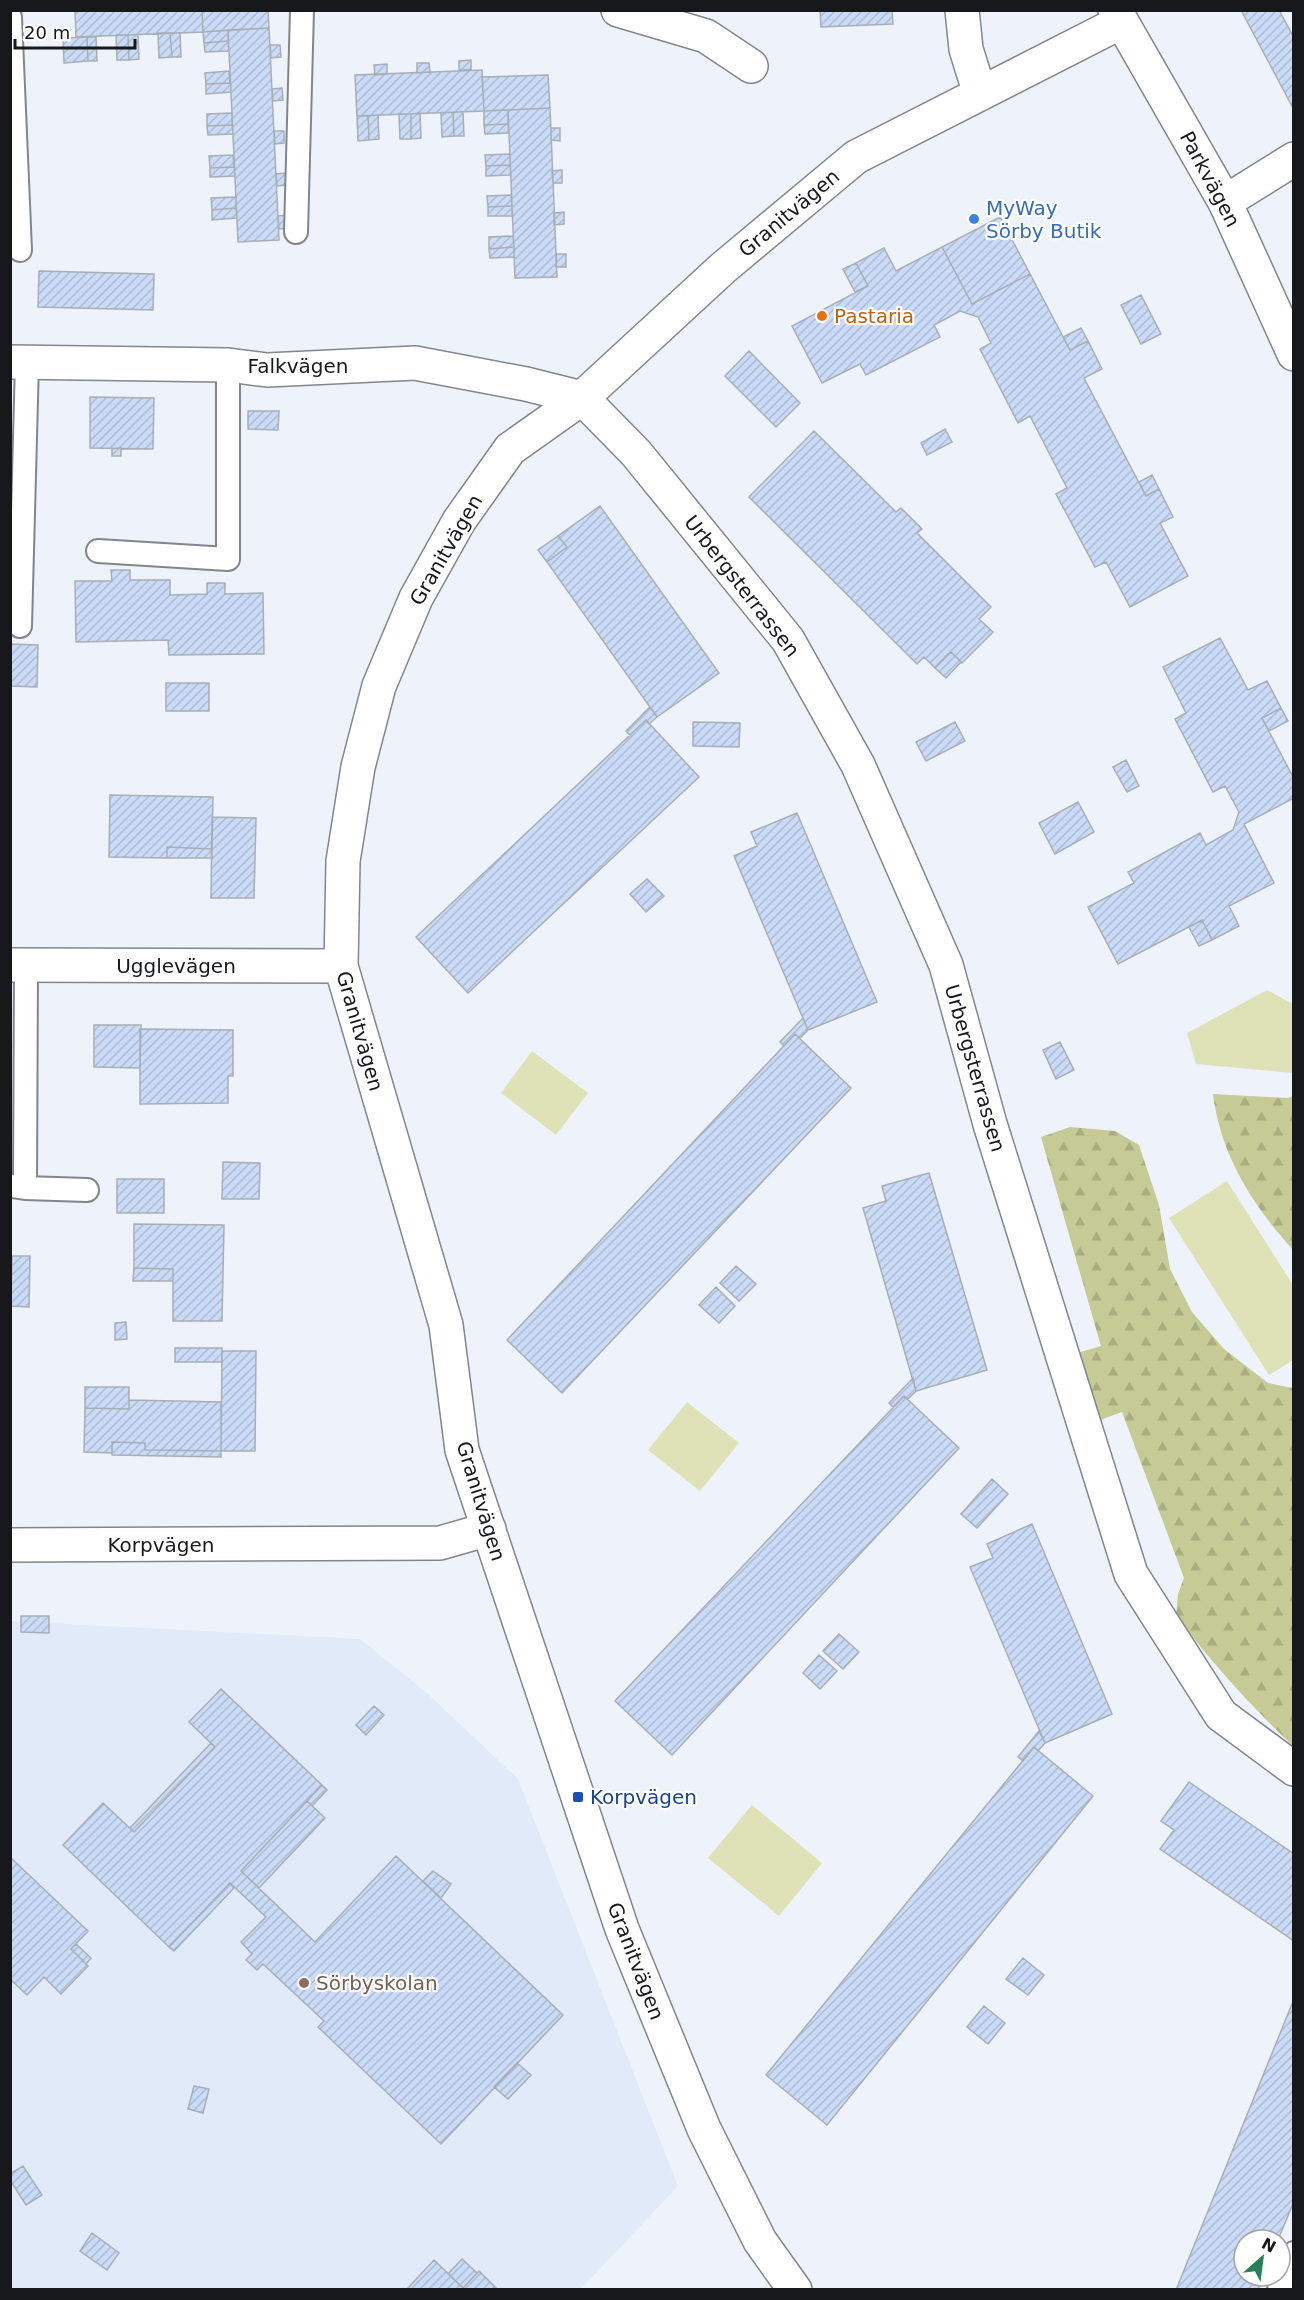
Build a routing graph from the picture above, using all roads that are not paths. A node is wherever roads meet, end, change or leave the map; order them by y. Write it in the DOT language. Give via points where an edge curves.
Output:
graph roads {
  1 [pos="302,10"];
  2 [pos="618,10"];
  3 [pos="962,10"];
  4 [pos="1118,16"];
  5 [pos="10,17"];
  6 [pos="751,66"];
  7 [pos="980,94"];
  8 [pos="1293,159"];
  9 [pos="1225,202"];
  10 [pos="296,232"];
  11 [pos="20,250"];
  12 [pos="1293,354"];
  13 [pos="19,362"];
  14 [pos="228,365"];
  15 [pos="582,398"];
  16 [pos="98,551"];
  17 [pos="20,626"];
  18 [pos="18,965"];
  19 [pos="341,966"];
  20 [pos="18,1187"];
  21 [pos="87,1190"];
  22 [pos="489,1529"];
  23 [pos="10,1545"];
  24 [pos="1293,1769"];
  25 [pos="1293,2253"];
  26 [pos="795,2289"];
  27 [pos="1279,2289"];
  1 -- 10 [label="lane"];
  2 -- 6 [label="street" via="706,36"];
  3 -- 7 [label="street" via="966,49"];
  4 -- 7 [label="street, Granitvägen"];
  4 -- 9 [label="street, Parkvägen"];
  5 -- 11 [label="lane"];
  7 -- 15 [label="street, Granitvägen" via="856,157 723,268"];
  8 -- 9 [label="street"];
  9 -- 12 [label="street, Parkvägen"];
  13 -- 14 [label="street, Falkvägen"];
  13 -- 17 [label="lane"];
  14 -- 15 [label="street, Falkvägen" via="267,370 415,363"];
  14 -- 16 [label="lane" via="228,559"];
  15 -- 19 [label="street, Granitvägen" via="510,449 459,521 416,598 379,686 358,767 343,861"];
  15 -- 24 [label="street, Urbergsterrassen" via="636,453 788,640 855,760 946,965 990,1124 1131,1574 1221,1715"];
  18 -- 19 [label="street, Ugglevägen"];
  18 -- 20 [label="lane"];
  19 -- 22 [label="street, Granitvägen" via="446,1325 462,1450"];
  20 -- 21 [label="lane"];
  22 -- 23 [label="street, Korpvägen" via="440,1543"];
  22 -- 26 [label="street, Granitvägen" via="622,1929 704,2130 760,2241"];
  25 -- 27 [label="lane"];
}
